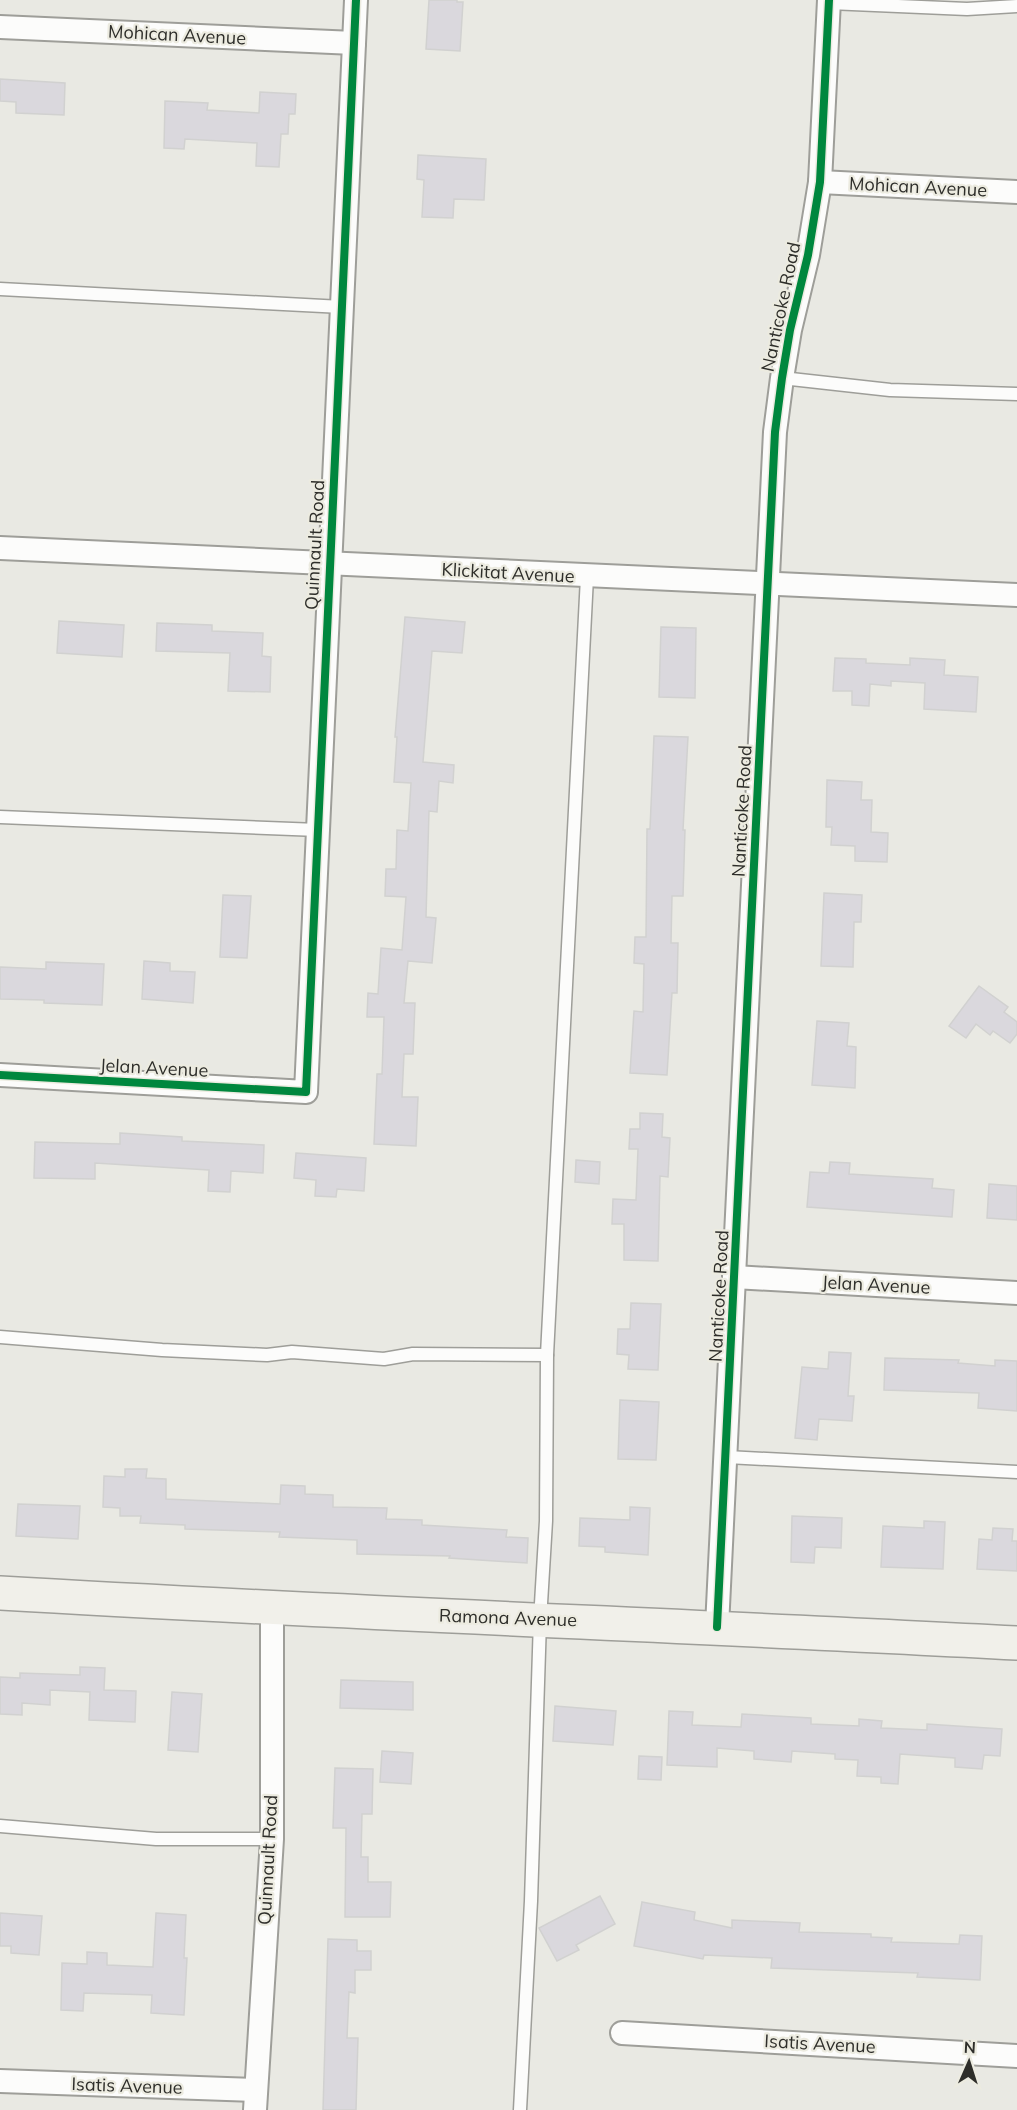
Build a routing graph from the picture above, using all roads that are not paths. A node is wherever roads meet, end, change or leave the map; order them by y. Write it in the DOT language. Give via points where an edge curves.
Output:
graph roads {
  1 [pos="356,0"];
  2 [pos="829,1"];
  3 [pos="1017,6"];
  4 [pos="0,27"];
  5 [pos="354,43"];
  6 [pos="820,182"];
  7 [pos="1017,192"];
  8 [pos="0,289"];
  9 [pos="342,307"];
  10 [pos="782,378"];
  11 [pos="1017,394"];
  12 [pos="0,548"];
  13 [pos="329,564"];
  14 [pos="587,577"];
  15 [pos="768,584"];
  16 [pos="1017,595"];
  17 [pos="0,817"];
  18 [pos="318,830"];
  19 [pos="0,1075"];
  20 [pos="306,1092"];
  21 [pos="734,1278"];
  22 [pos="1017,1293"];
  23 [pos="0,1337"];
  24 [pos="547,1355"];
  25 [pos="727,1457"];
  26 [pos="1017,1472"];
  27 [pos="0,1593"];
  28 [pos="272,1609"];
  29 [pos="540,1620"];
  30 [pos="717,1627"];
  31 [pos="1017,1643"];
  32 [pos="0,1826"];
  33 [pos="272,1839"];
  34 [pos="622,2032"];
  35 [pos="1017,2056"];
  36 [pos="0,2081"];
  37 [pos="255,2100"];
  38 [pos="520,2110"];
  1 -- 5 [label="street, Quinnault Road"];
  2 -- 3 [label="lane" via="967,9"];
  2 -- 6 [label="street, Nanticoke Road"];
  4 -- 5 [label="street, Mohican Avenue"];
  5 -- 9 [label="street, Quinnault Road"];
  6 -- 7 [label="street, Mohican Avenue"];
  6 -- 10 [label="street, Nanticoke Road"];
  8 -- 9 [label="lane"];
  9 -- 13 [label="street, Quinnault Road"];
  10 -- 11 [label="lane" via="890,390"];
  10 -- 15 [label="street, Nanticoke Road" via="775,432"];
  12 -- 13 [label="street, Klickitat Avenue"];
  13 -- 14 [label="street, Klickitat Avenue"];
  13 -- 18 [label="street, Quinnault Road"];
  14 -- 15 [label="street, Klickitat Avenue"];
  14 -- 24 [label="lane"];
  15 -- 16 [label="street, Klickitat Avenue"];
  15 -- 21 [label="street, Nanticoke Road"];
  17 -- 18 [label="lane"];
  18 -- 20 [label="street, Quinnault Road"];
  19 -- 20 [label="street, Jelan Avenue"];
  21 -- 22 [label="street, Jelan Avenue"];
  21 -- 25 [label="street, Nanticoke Road"];
  23 -- 24 [label="lane" via="162,1350 384,1359 413,1354"];
  24 -- 29 [label="lane" via="546,1521"];
  25 -- 26 [label="lane"];
  25 -- 30 [label="street, Nanticoke Road"];
  27 -- 28 [label="street, Ramona Avenue"];
  28 -- 29 [label="street, Ramona Avenue"];
  28 -- 33 [label="street, Quinnault Road"];
  29 -- 30 [label="street, Ramona Avenue"];
  29 -- 38 [label="lane"];
  30 -- 31 [label="street, Ramona Avenue"];
  32 -- 33 [label="lane" via="156,1839"];
  33 -- 37 [label="street, Quinnault Road"];
  34 -- 35 [label="street, Isatis Avenue"];
  36 -- 37 [label="street, Isatis Avenue"];
}
